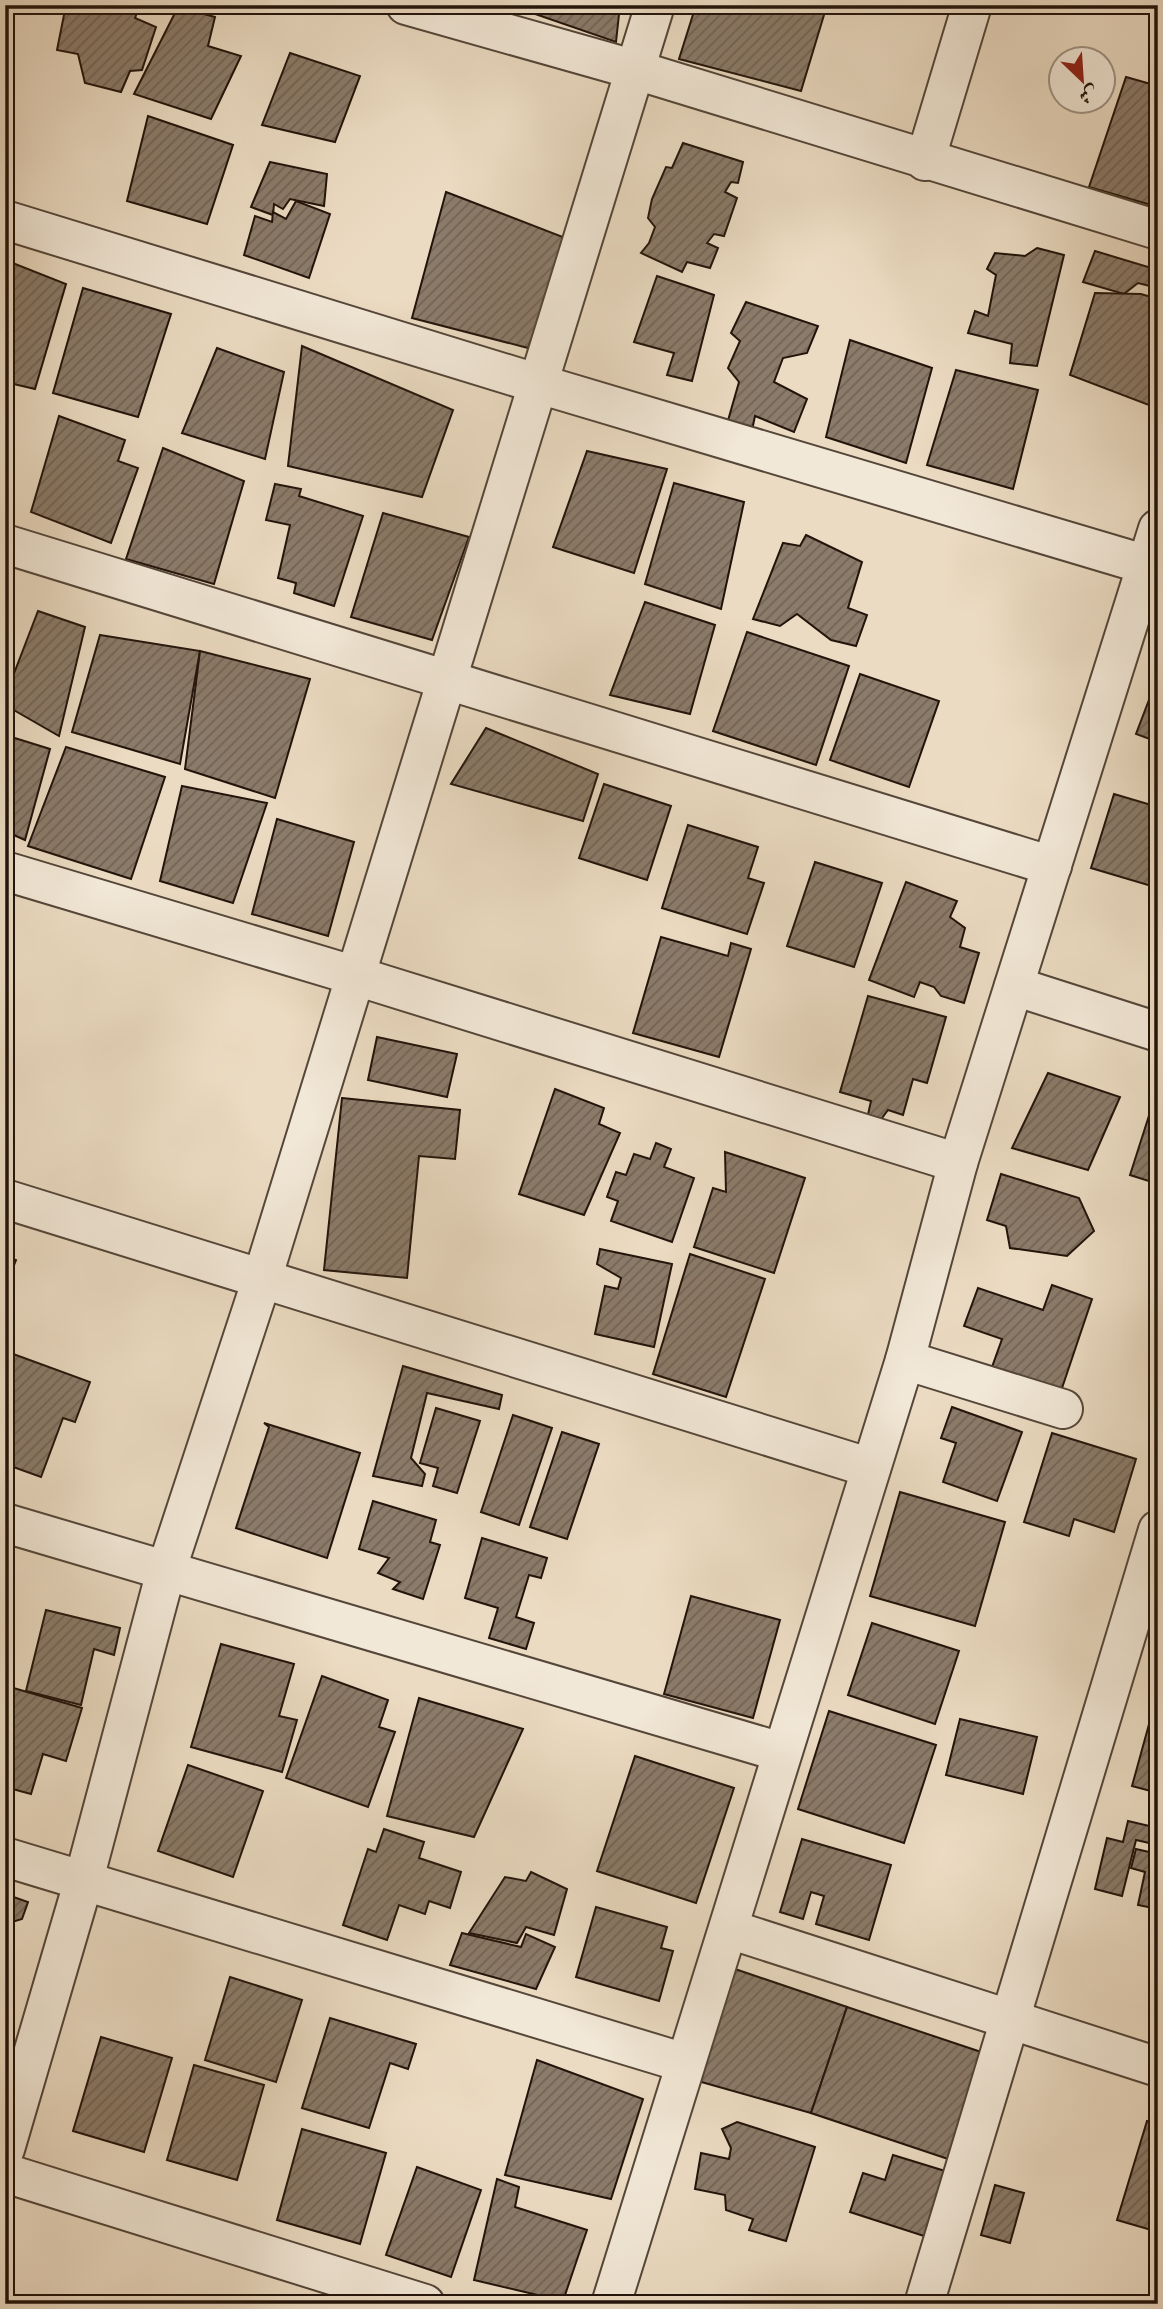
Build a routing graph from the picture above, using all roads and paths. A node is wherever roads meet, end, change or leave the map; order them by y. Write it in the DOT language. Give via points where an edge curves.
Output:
graph roads {
  1 [pos="407,5"];
  2 [pos="655,5"];
  3 [pos="972,5"];
  4 [pos="636,70"];
  5 [pos="925,161"];
  6 [pos="5,220"];
  7 [pos="1158,230"];
  8 [pos="538,384"];
  9 [pos="5,544"];
  10 [pos="1152,547"];
  11 [pos="446,680"];
  12 [pos="1052,866"];
  13 [pos="5,871"];
  14 [pos="356,976"];
  15 [pos="1014,986"];
  16 [pos="1158,1032"];
  17 [pos="958,1163"];
  18 [pos="5,1199"];
  19 [pos="262,1279"];
  20 [pos="905,1360"];
  21 [pos="1063,1409"];
  22 [pos="871,1468"];
  23 [pos="5,1523"];
  24 [pos="1158,1531"];
  25 [pos="166,1571"];
  26 [pos="781,1752"];
  27 [pos="5,1857"];
  28 [pos="83,1882"];
  29 [pos="729,1929"];
  30 [pos="1012,2020"];
  31 [pos="685,2063"];
  32 [pos="1158,2067"];
  33 [pos="5,2149"];
  34 [pos="5,2173"];
  35 [pos="425,2304"];
  36 [pos="611,2304"];
  37 [pos="924,2304"];
  1 -- 4 [label="street"];
  2 -- 4 [label="street"];
  3 -- 5 [label="street"];
  4 -- 5 [label="street"];
  4 -- 8 [label="street"];
  5 -- 7 [label="street"];
  6 -- 8 [label="street"];
  8 -- 10 [label="street"];
  8 -- 11 [label="street"];
  9 -- 11 [label="street"];
  10 -- 12 [label="street"];
  11 -- 12 [label="street"];
  11 -- 14 [label="street"];
  12 -- 15 [label="street"];
  13 -- 14 [label="street"];
  14 -- 17 [label="street"];
  14 -- 19 [label="street"];
  15 -- 16 [label="street"];
  15 -- 17 [label="street"];
  17 -- 20 [label="street"];
  18 -- 19 [label="street"];
  19 -- 22 [label="street"];
  19 -- 25 [label="street"];
  20 -- 21 [label="street"];
  20 -- 22 [label="street"];
  22 -- 26 [label="street"];
  23 -- 25 [label="street"];
  24 -- 30 [label="street"];
  25 -- 26 [label="street"];
  25 -- 28 [label="street"];
  26 -- 29 [label="street"];
  27 -- 28 [label="street"];
  28 -- 31 [label="street"];
  28 -- 33 [label="street"];
  29 -- 30 [label="street"];
  29 -- 31 [label="street"];
  30 -- 32 [label="street"];
  30 -- 37 [label="street"];
  31 -- 36 [label="street"];
  34 -- 35 [label="street"];
}
